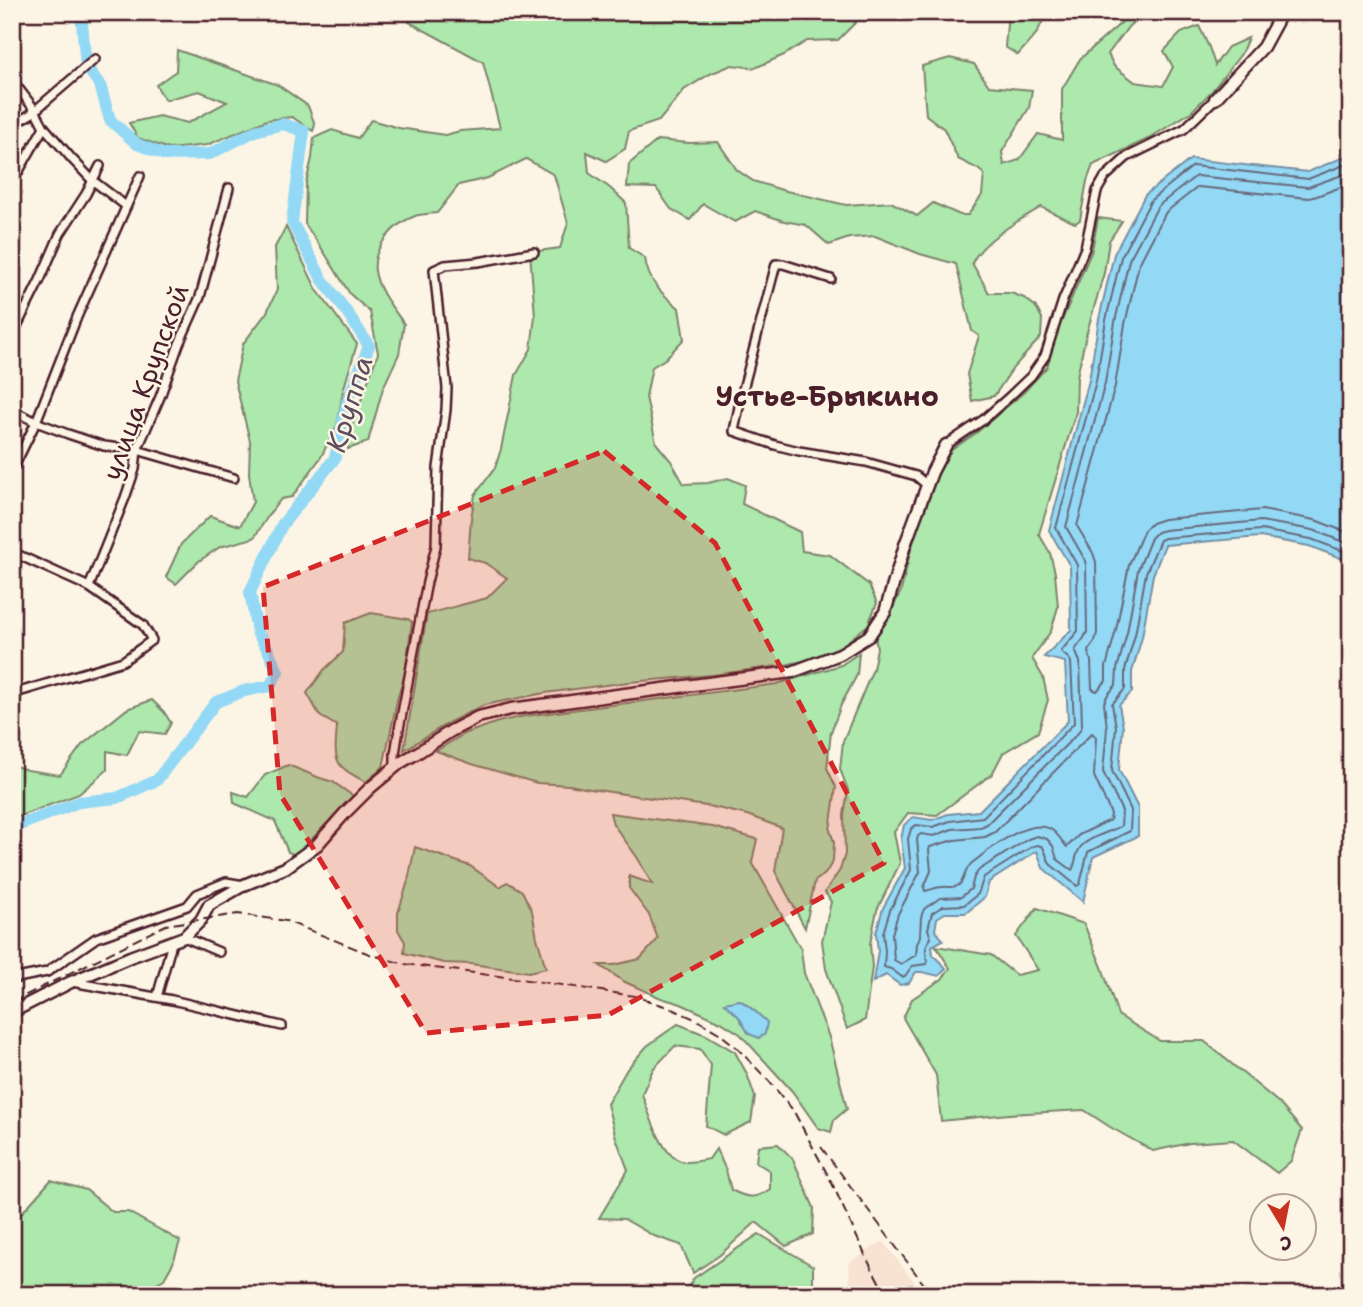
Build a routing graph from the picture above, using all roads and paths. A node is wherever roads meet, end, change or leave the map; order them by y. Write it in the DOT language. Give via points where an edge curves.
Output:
graph roads {
  1 [pos="1282,12"];
  2 [pos="95,59"];
  3 [pos="12,80"];
  4 [pos="1215,99"];
  5 [pos="35,110"];
  6 [pos="12,125"];
  7 [pos="44,127"];
  8 [pos="100,166"];
  9 [pos="140,176"];
  10 [pos="92,180"];
  11 [pos="12,183"];
  12 [pos="229,188"];
  13 [pos="126,206"];
  14 [pos="534,252"];
  15 [pos="831,279"];
  16 [pos="12,335"];
  17 [pos="12,410"];
  18 [pos="36,422"];
  19 [pos="946,446"];
  20 [pos="137,450"];
  21 [pos="12,471"];
  22 [pos="234,478"];
  23 [pos="927,485"];
  24 [pos="14,555"];
  25 [pos="89,587"];
  26 [pos="12,694"];
  27 [pos="396,766"];
  28 [pos="244,885"];
  29 [pos="184,937"];
  30 [pos="172,943"];
  31 [pos="219,952"];
  32 [pos="12,979"];
  33 [pos="71,982"];
  34 [pos="157,997"];
  35 [pos="12,1012"];
  36 [pos="282,1026"];
  1 -- 4 [label="street" via="1263,47"];
  2 -- 5 [label="street"];
  3 -- 5 [label="street"];
  4 -- 19 [label="street" via="1184,129 1127,157 1105,177 1097,191 1086,248 1045,356 1009,397"];
  5 -- 6 [label="street"];
  5 -- 7 [label="street"];
  7 -- 10 [label="street"];
  7 -- 11 [label="street"];
  8 -- 10 [label="street"];
  9 -- 13 [label="street"];
  10 -- 13 [label="street"];
  10 -- 16 [label="street" via="60,234"];
  12 -- 20 [label="street, улица Крупской" via="200,297"];
  13 -- 18 [label="street"];
  14 -- 27 [label="street" via="445,265 433,271 447,388 436,546 399,729"];
  15 -- 23 [label="street" via="776,264 734,431 775,445 866,462 916,476"];
  17 -- 18 [label="street"];
  18 -- 20 [label="street" via="104,446"];
  18 -- 21 [label="street"];
  19 -- 23 [label="street"];
  20 -- 22 [label="street"];
  20 -- 25 [label="street, улица Крупской" via="125,498"];
  23 -- 27 [label="street" via="885,612 869,636 840,654 792,672 478,717"];
  24 -- 25 [label="street"];
  25 -- 26 [label="street" via="143,625 152,640 123,661"];
  27 -- 28 [label="street" via="317,845 285,868"];
  28 -- 29 [label="street" via="209,905"];
  28 -- 32 [label="street" via="226,882 197,894 187,906 96,937 47,972"];
  29 -- 30 [label="street"];
  29 -- 31 [label="street"];
  30 -- 33 [label="street"];
  30 -- 34 [label="street"];
  33 -- 34 [label="street"];
  33 -- 35 [label="street"];
  34 -- 36 [label="street"];
}
